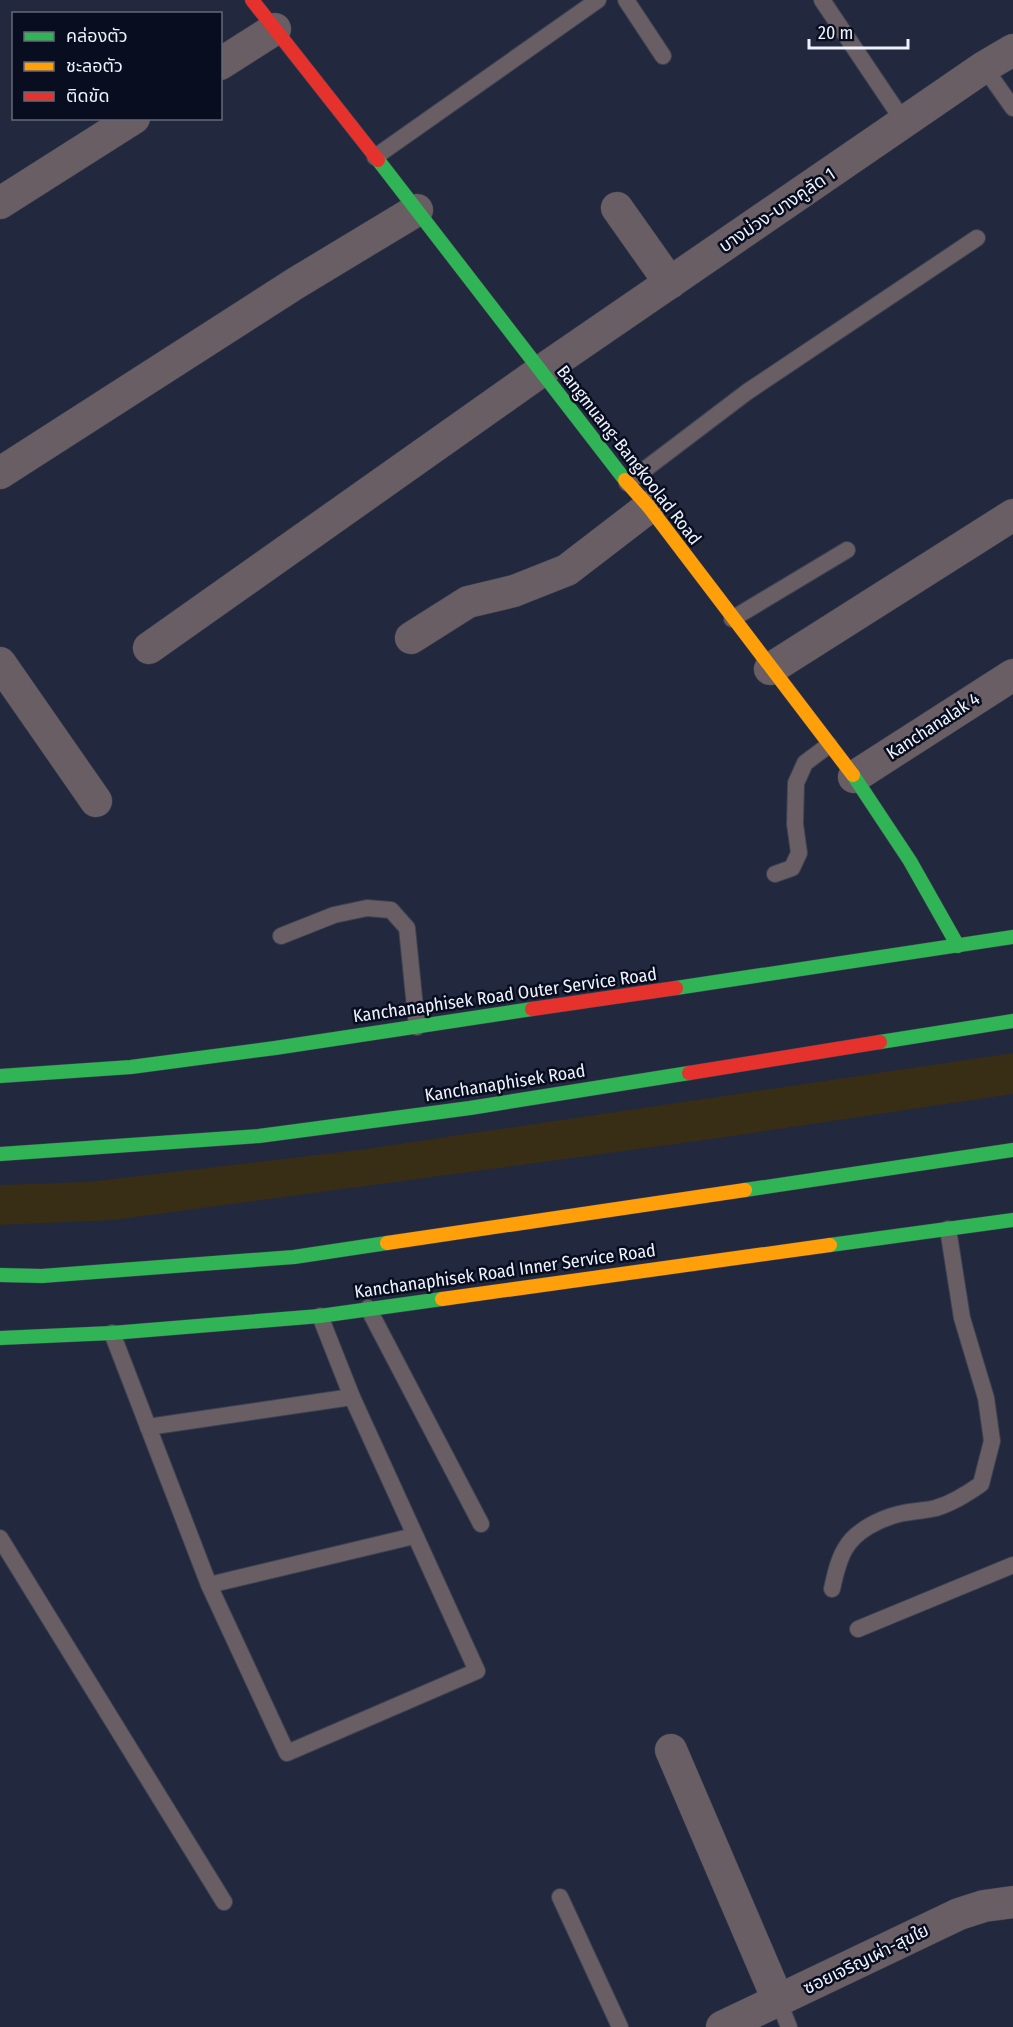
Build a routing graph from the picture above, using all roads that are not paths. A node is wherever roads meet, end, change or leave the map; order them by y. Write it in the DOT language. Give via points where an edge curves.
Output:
graph roads {
  1 [pos="598,0"];
  2 [pos="626,0"];
  3 [pos="822,0"];
  4 [pos="264,12"];
  5 [pos="1013,50"];
  6 [pos="663,56"];
  7 [pos="222,62"];
  8 [pos="984,67"];
  9 [pos="1013,108"];
  10 [pos="131,120"];
  11 [pos="904,122"];
  12 [pos="375,158"];
  13 [pos="0,203"];
  14 [pos="617,208"];
  15 [pos="417,210"];
  16 [pos="977,238"];
  17 [pos="670,283"];
  18 [pos="541,371"];
  19 [pos="0,472"];
  20 [pos="627,483"];
  21 [pos="649,507"];
  22 [pos="1013,515"];
  23 [pos="847,550"];
  24 [pos="732,619"];
  25 [pos="411,638"];
  26 [pos="149,648"];
  27 [pos="0,663"];
  28 [pos="770,669"];
  29 [pos="1013,675"];
  30 [pos="829,745"];
  31 [pos="854,777"];
  32 [pos="96,801"];
  33 [pos="774,874"];
  34 [pos="280,936"];
  35 [pos="1013,937"];
  36 [pos="958,946"];
  37 [pos="1013,1022"];
  38 [pos="417,1027"];
  39 [pos="0,1076"];
  40 [pos="1013,1150"];
  41 [pos="0,1154"];
  42 [pos="1013,1220"];
  43 [pos="948,1229"];
  44 [pos="0,1275"];
  45 [pos="368,1308"];
  46 [pos="320,1316"];
  47 [pos="112,1333"];
  48 [pos="0,1338"];
  49 [pos="352,1397"];
  50 [pos="148,1427"];
  51 [pos="481,1524"];
  52 [pos="414,1536"];
  53 [pos="0,1538"];
  54 [pos="1013,1566"];
  55 [pos="209,1585"];
  56 [pos="832,1589"];
  57 [pos="858,1629"];
  58 [pos="672,1750"];
  59 [pos="560,1897"];
  60 [pos="224,1902"];
  61 [pos="1013,1902"];
  62 [pos="784,2014"];
  63 [pos="620,2027"];
  64 [pos="722,2027"];
  1 -- 12 [label="lane"];
  2 -- 6 [label="lane"];
  3 -- 11 [label="lane"];
  4 -- 7 [label="street"];
  4 -- 12 [label="main road, Bangmuang-Bangkoolad Road"];
  5 -- 8 [label="street, บางม่วง-บางคูลัด 1"];
  8 -- 9 [label="lane"];
  8 -- 11 [label="street, บางม่วง-บางคูลัด 1"];
  10 -- 13 [label="street"];
  11 -- 17 [label="street, บางม่วง-บางคูลัด 1"];
  12 -- 15 [label="main road, Bangmuang-Bangkoolad Road"];
  14 -- 17 [label="street"];
  15 -- 18 [label="main road, Bangmuang-Bangkoolad Road"];
  15 -- 19 [label="street" via="296,282"];
  16 -- 20 [label="lane" via="747,392"];
  17 -- 18 [label="street, บางม่วง-บางคูลัด 1"];
  18 -- 20 [label="main road, Bangmuang-Bangkoolad Road"];
  18 -- 26 [label="street, บางม่วง-บางคูลัด 1"];
  20 -- 21 [label="main road, Bangmuang-Bangkoolad Road"];
  21 -- 24 [label="main road, Bangmuang-Bangkoolad Road"];
  21 -- 25 [label="street" via="567,570 514,591 468,602"];
  22 -- 28 [label="street"];
  23 -- 24 [label="lane"];
  24 -- 28 [label="main road, Bangmuang-Bangkoolad Road"];
  27 -- 32 [label="street"];
  28 -- 30 [label="main road, Bangmuang-Bangkoolad Road"];
  29 -- 31 [label="street, Kanchanalak 4"];
  30 -- 31 [label="main road, Bangmuang-Bangkoolad Road"];
  30 -- 33 [label="lane" via="805,763 795,783 799,853 792,868"];
  31 -- 36 [label="main road, Bangmuang-Bangkoolad Road" via="910,861"];
  34 -- 38 [label="lane" via="334,915 367,908 392,910 407,928"];
  35 -- 36 [label="main road, Kanchanaphisek Road Outer Service Road"];
  36 -- 38 [label="main road, Kanchanaphisek Road Outer Service Road"];
  37 -- 41 [label="main road, Kanchanaphisek Road" via="470,1108 259,1136"];
  38 -- 39 [label="main road, Kanchanaphisek Road Outer Service Road" via="131,1067"];
  40 -- 44 [label="main road" via="294,1257"];
  42 -- 43 [label="main road, Kanchanaphisek Road Inner Service Road"];
  43 -- 45 [label="main road, Kanchanaphisek Road Inner Service Road"];
  43 -- 56 [label="lane" via="962,1318 986,1398 992,1441 981,1484 952,1502 898,1514 857,1535 838,1562"];
  45 -- 46 [label="main road, Kanchanaphisek Road Inner Service Road"];
  45 -- 51 [label="lane"];
  46 -- 47 [label="main road, Kanchanaphisek Road Inner Service Road"];
  46 -- 49 [label="lane"];
  47 -- 48 [label="main road, Kanchanaphisek Road Inner Service Road"];
  47 -- 50 [label="lane"];
  49 -- 50 [label="lane"];
  49 -- 52 [label="lane"];
  50 -- 55 [label="lane"];
  52 -- 55 [label="lane"];
  52 -- 55 [label="lane" via="477,1671 287,1753"];
  53 -- 60 [label="lane"];
  54 -- 57 [label="lane"];
  58 -- 62 [label="street"];
  59 -- 63 [label="lane"];
  61 -- 62 [label="street, ซอยเจริญเผ่า-สุขใย" via="959,1914"];
  62 -- 64 [label="street, ซอยเจริญเผ่า-สุขใย"];
}
